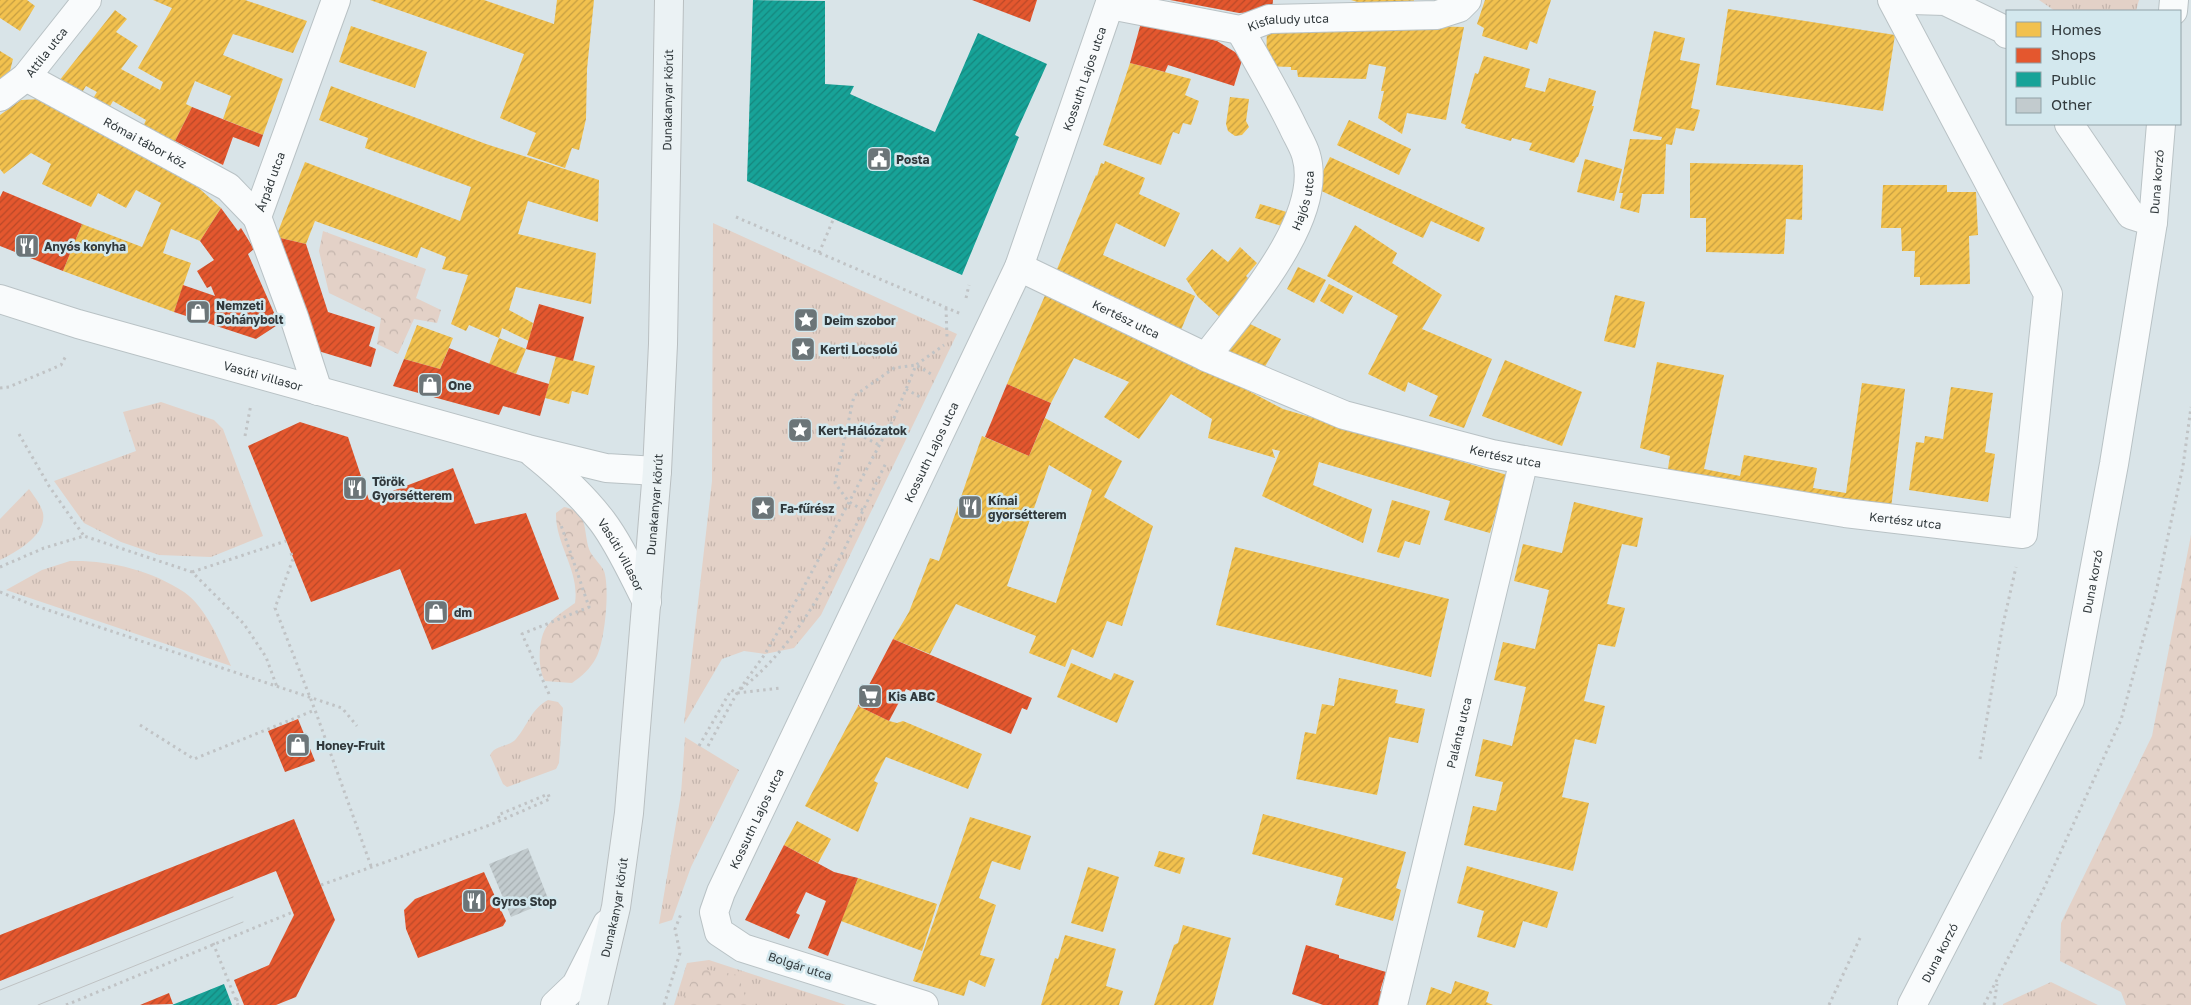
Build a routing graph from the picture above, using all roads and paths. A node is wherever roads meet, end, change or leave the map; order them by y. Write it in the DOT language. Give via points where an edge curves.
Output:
graph roads {
  1 [pos="87,0"];
  2 [pos="336,0"];
  3 [pos="669,0"];
  4 [pos="1467,0"];
  5 [pos="1892,0"];
  6 [pos="1912,0"];
  7 [pos="1111,3"];
  8 [pos="1240,30"];
  9 [pos="2006,31"];
  10 [pos="26,77"];
  11 [pos="0,97"];
  12 [pos="2070,125"];
  13 [pos="2161,125"];
  14 [pos="257,217"];
  15 [pos="736,217"];
  16 [pos="832,220"];
  17 [pos="2153,222"];
  18 [pos="819,253"];
  19 [pos="1019,267"];
  20 [pos="0,299"];
  21 [pos="946,308"];
  22 [pos="958,321"];
  23 [pos="78,324"];
  24 [pos="951,335"];
  25 [pos="948,342"];
  26 [pos="944,350"];
  27 [pos="1206,357"];
  28 [pos="916,365"];
  29 [pos="936,366"];
  30 [pos="932,374"];
  31 [pos="928,382"];
  32 [pos="0,388"];
  33 [pos="906,389"];
  34 [pos="924,389"];
  35 [pos="318,391"];
  36 [pos="920,397"];
  37 [pos="916,406"];
  38 [pos="2191,407"];
  39 [pos="847,428"];
  40 [pos="19,434"];
  41 [pos="879,445"];
  42 [pos="528,449"];
  43 [pos="889,458"];
  44 [pos="1524,460"];
  45 [pos="657,470"];
  46 [pos="849,502"];
  47 [pos="863,510"];
  48 [pos="558,517"];
  49 [pos="2023,534"];
  50 [pos="84,536"];
  51 [pos="286,541"];
  52 [pos="291,553"];
  53 [pos="0,568"];
  54 [pos="192,572"];
  55 [pos="0,592"];
  56 [pos="647,602"];
  57 [pos="277,687"];
  58 [pos="736,693"];
  59 [pos="549,694"];
  60 [pos="311,698"];
  61 [pos="315,710"];
  62 [pos="140,725"];
  63 [pos="356,726"];
  64 [pos="699,746"];
  65 [pos="708,746"];
  66 [pos="1980,759"];
  67 [pos="500,821"];
  68 [pos="371,866"];
  69 [pos="321,885"];
  70 [pos="721,892"];
  71 [pos="616,908"];
  72 [pos="293,912"];
  73 [pos="1860,938"];
  74 [pos="213,943"];
  75 [pos="1997,980"];
  76 [pos="241,998"];
  77 [pos="236,1000"];
  78 [pos="66,1005"];
  79 [pos="238,1005"];
  80 [pos="554,1005"];
  81 [pos="593,1005"];
  82 [pos="924,1005"];
  83 [pos="1393,1005"];
  84 [pos="1829,1005"];
  85 [pos="1912,1005"];
  86 [pos="1984,1005"];
  87 [pos="1994,1005"];
  1 -- 10 [label="street, Attila utca"];
  2 -- 14 [label="street, Árpád utca"];
  3 -- 45 [label="main road, Dunakanyar körút"];
  4 -- 8 [label="street, Kisfaludy utca" via="1459,8 1437,15 1269,19"];
  5 -- 49 [label="street" via="2048,294"];
  6 -- 9 [label="street" via="1945,1"];
  7 -- 8 [label="street, Kisfaludy utca"];
  7 -- 19 [label="street, Kossuth Lajos utca"];
  8 -- 27 [label="street, Hajós utca" via="1284,108 1306,155 1308,172 1301,214 1292,237 1265,280"];
  10 -- 11 [label="street, Attila utca"];
  10 -- 14 [label="street, Római tábor köz" via="228,187"];
  12 -- 17 [label="street" via="2131,215"];
  13 -- 17 [label="street, Duna korzó"];
  14 -- 35 [label="street, Árpád utca"];
  15 -- 18 [label="path"];
  16 -- 18 [label="path"];
  17 -- 85 [label="street, Duna korzó" via="2114,464 2070,700"];
  18 -- 21 [label="path"];
  19 -- 27 [label="street, Kertész utca"];
  19 -- 70 [label="street, Kossuth Lajos utca"];
  20 -- 23 [label="street, Vasúti villasor"];
  21 -- 22 [label="path" via="962,314"];
  21 -- 25 [label="path"];
  23 -- 32 [label="path" via="74,344 61,365 10,387"];
  23 -- 35 [label="street, Vasúti villasor"];
  24 -- 25 [label="path"];
  25 -- 26 [label="path"];
  25 -- 28 [label="path"];
  27 -- 44 [label="street, Kertész utca" via="1344,415"];
  28 -- 30 [label="path"];
  28 -- 33 [label="path"];
  28 -- 39 [label="path" via="894,368 854,396"];
  29 -- 30 [label="path"];
  30 -- 31 [label="path"];
  33 -- 36 [label="path"];
  33 -- 41 [label="path"];
  34 -- 36 [label="path"];
  35 -- 42 [label="street, Vasúti villasor"];
  36 -- 37 [label="path"];
  38 -- 75 [label="path" via="2183,466 2156,592 2121,720 2045,886"];
  39 -- 41 [label="path"];
  39 -- 46 [label="path" via="835,483"];
  40 -- 50 [label="path" via="49,486"];
  41 -- 46 [label="path"];
  42 -- 45 [label="street, Vasúti villasor" via="606,468"];
  42 -- 56 [label="street, Vasúti villasor" via="563,478 603,522"];
  43 -- 47 [label="path"];
  44 -- 49 [label="street, Kertész utca" via="1845,513"];
  44 -- 83 [label="street, Palánta utca"];
  45 -- 56 [label="main road, Dunakanyar körút"];
  46 -- 47 [label="path"];
  46 -- 58 [label="path" via="774,638"];
  47 -- 58 [label="path" via="796,634 764,671"];
  48 -- 59 [label="path" via="589,607 522,634"];
  49 -- 66 [label="path" via="2002,629"];
  50 -- 53 [label="path" via="44,548"];
  50 -- 54 [label="path"];
  51 -- 54 [label="path"];
  52 -- 60 [label="path" via="293,559 276,608"];
  54 -- 57 [label="path" via="244,624 266,657"];
  55 -- 57 [label="path"];
  56 -- 71 [label="main road, Dunakanyar körút" via="630,813"];
  57 -- 60 [label="path"];
  58 -- 64 [label="path" via="731,690"];
  58 -- 65 [label="path"];
  60 -- 61 [label="path"];
  60 -- 63 [label="path" via="342,708"];
  61 -- 62 [label="path" via="194,759"];
  61 -- 68 [label="path"];
  67 -- 67 [label="path" via="498,814 548,794 550,799"];
  67 -- 68 [label="path"];
  68 -- 69 [label="path"];
  70 -- 82 [label="street, Bolgár utca" via="714,912 716,923 720,932 743,948"];
  71 -- 80 [label="street" via="576,986"];
  71 -- 81 [label="main road, Dunakanyar körút"];
  72 -- 74 [label="path"];
  73 -- 84 [label="path"];
  74 -- 77 [label="path"];
  74 -- 78 [label="path"];
  75 -- 86 [label="path"];
  75 -- 87 [label="path"];
  76 -- 77 [label="path"];
  77 -- 79 [label="path"];
}
